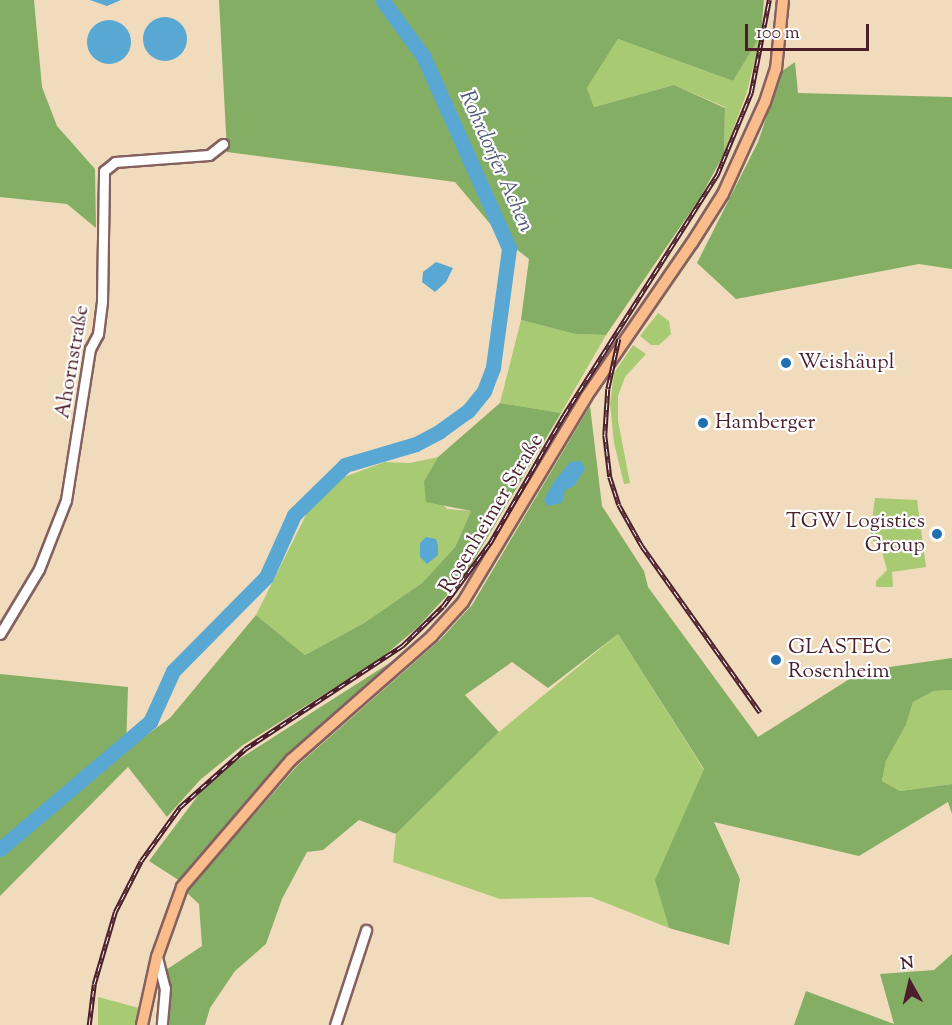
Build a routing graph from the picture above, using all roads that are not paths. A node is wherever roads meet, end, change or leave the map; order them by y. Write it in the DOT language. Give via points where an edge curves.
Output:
graph roads {
  1 [pos="783,0"];
  2 [pos="223,144"];
  3 [pos="0,634"];
  4 [pos="366,930"];
  5 [pos="157,957"];
  6 [pos="142,1025"];
  7 [pos="162,1025"];
  8 [pos="335,1025"];
  1 -- 5 [label="main road, Rosenheimer Straße" via="776,69 755,127 723,194 586,397 480,578 438,630 316,734 220,838 182,887"];
  2 -- 3 [label="street, Ahornstraße" via="209,155 115,162 104,171 102,302 98,334 90,349 66,500 39,569"];
  4 -- 8 [label="street"];
  5 -- 6 [label="main road, Rosenheimer Straße"];
  5 -- 7 [label="street" via="165,987"];
}
